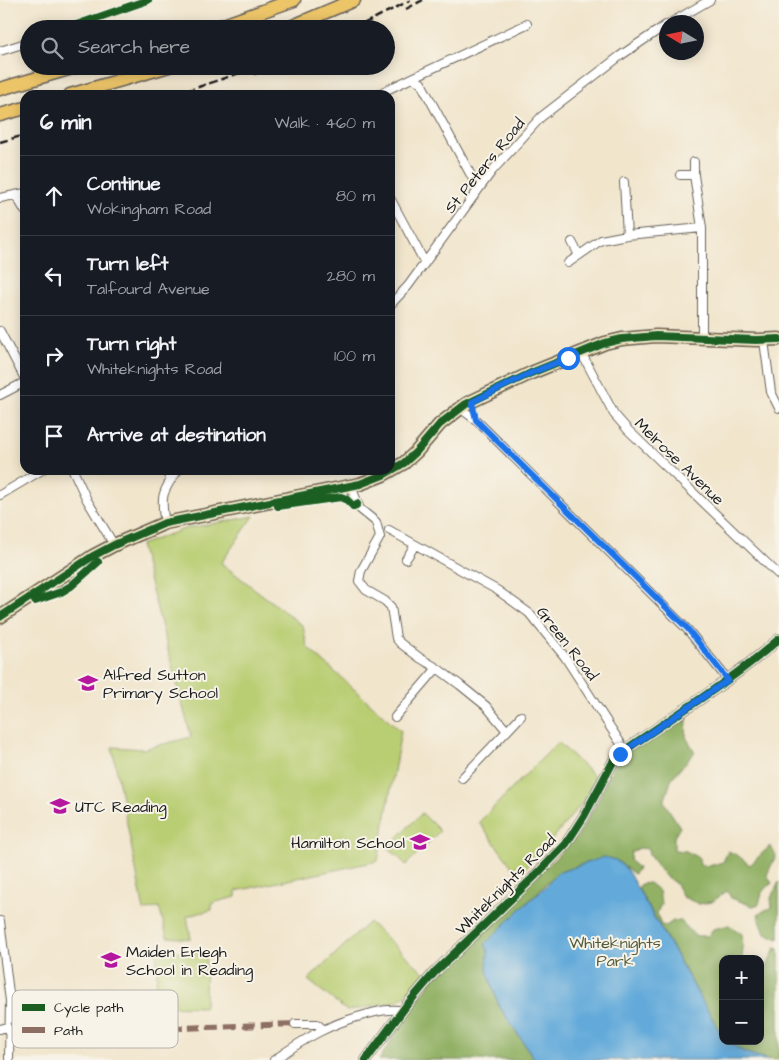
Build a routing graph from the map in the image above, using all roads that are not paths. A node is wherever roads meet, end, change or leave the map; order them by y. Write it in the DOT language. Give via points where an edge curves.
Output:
graph roads {
  1 [pos="148,0"];
  2 [pos="294,0"];
  3 [pos="354,0"];
  4 [pos="710,0"];
  5 [pos="684,15"];
  6 [pos="91,20"];
  7 [pos="237,20"];
  8 [pos="307,20"];
  9 [pos="527,24"];
  10 [pos="659,31"];
  11 [pos="20,45"];
  12 [pos="0,52"];
  13 [pos="48,75"];
  14 [pos="138,75"];
  15 [pos="413,78"];
  16 [pos="0,89"];
  17 [pos="87,90"];
  18 [pos="387,90"];
  19 [pos="20,109"];
  20 [pos="0,115"];
  21 [pos="694,162"];
  22 [pos="680,175"];
  23 [pos="694,175"];
  24 [pos="624,182"];
  25 [pos="480,187"];
  26 [pos="16,194"];
  27 [pos="20,194"];
  28 [pos="0,198"];
  29 [pos="20,201"];
  30 [pos="395,207"];
  31 [pos="702,228"];
  32 [pos="628,235"];
  33 [pos="572,242"];
  34 [pos="580,255"];
  35 [pos="425,262"];
  36 [pos="568,263"];
  37 [pos="395,300"];
  38 [pos="0,331"];
  39 [pos="702,338"];
  40 [pos="779,339"];
  41 [pos="764,340"];
  42 [pos="581,352"];
  43 [pos="20,370"];
  44 [pos="20,383"];
  45 [pos="0,395"];
  46 [pos="460,408"];
  47 [pos="779,408"];
  48 [pos="395,468"];
  49 [pos="34,475"];
  50 [pos="75,475"];
  51 [pos="168,475"];
  52 [pos="174,475"];
  53 [pos="381,475"];
  54 [pos="170,480"];
  55 [pos="351,486"];
  56 [pos="0,496"];
  57 [pos="165,523"];
  58 [pos="390,530"];
  59 [pos="114,545"];
  60 [pos="415,545"];
  61 [pos="406,559"];
  62 [pos="779,575"];
  63 [pos="0,617"];
  64 [pos="779,639"];
  65 [pos="438,668"];
  66 [pos="728,680"];
  67 [pos="521,716"];
  68 [pos="395,717"];
  69 [pos="507,731"];
  70 [pos="625,750"];
  71 [pos="462,778"];
  72 [pos="0,922"];
  73 [pos="403,1011"];
  74 [pos="295,1024"];
  75 [pos="10,1026"];
  76 [pos="0,1029"];
  77 [pos="323,1029"];
  78 [pos="9,1060"];
  79 [pos="274,1060"];
  80 [pos="366,1060"];
  1 -- 6 [label="street"];
  2 -- 7 [label="main road"];
  3 -- 8 [label="main road"];
  4 -- 5 [label="street"];
  9 -- 15 [label="street"];
  10 -- 25 [label="street, St Peters Road" via="620,56 541,117"];
  11 -- 12 [label="street"];
  13 -- 16 [label="main road"];
  14 -- 17 [label="main road"];
  15 -- 18 [label="street"];
  15 -- 25 [label="street" via="421,83"];
  19 -- 20 [label="main road"];
  21 -- 23 [label="street"];
  22 -- 23 [label="street"];
  23 -- 31 [label="street"];
  24 -- 32 [label="street"];
  25 -- 35 [label="street, St Peters Road"];
  26 -- 27 [label="street"];
  26 -- 28 [label="street"];
  26 -- 29 [label="street"];
  30 -- 35 [label="street"];
  31 -- 32 [label="street"];
  31 -- 39 [label="street"];
  32 -- 34 [label="street" via="601,240"];
  33 -- 34 [label="street"];
  34 -- 36 [label="street"];
  35 -- 37 [label="street, St Peters Road"];
  38 -- 43 [label="street"];
  39 -- 41 [label="main road"];
  39 -- 42 [label="main road" via="656,336 622,339"];
  40 -- 41 [label="main road"];
  41 -- 47 [label="street" via="771,392"];
  42 -- 46 [label="main road"];
  42 -- 62 [label="street, Melrose Avenue" via="614,414 628,430"];
  44 -- 45 [label="street"];
  46 -- 48 [label="main road"];
  46 -- 66 [label="street" via="476,420 687,628"];
  49 -- 56 [label="street"];
  50 -- 59 [label="street"];
  51 -- 54 [label="street"];
  52 -- 54 [label="street"];
  53 -- 55 [label="main road"];
  54 -- 57 [label="street" via="161,500"];
  55 -- 57 [label="main road"];
  55 -- 65 [label="street" via="360,509 376,522 380,537 359,581 366,590 391,607 396,638 400,643"];
  57 -- 59 [label="main road"];
  58 -- 60 [label="street, Green Road"];
  59 -- 63 [label="main road"];
  60 -- 61 [label="street"];
  60 -- 70 [label="street, Green Road" via="497,590 529,613 565,657"];
  64 -- 66 [label="street, Whiteknights Road"];
  65 -- 68 [label="street"];
  65 -- 69 [label="street" via="486,706"];
  66 -- 70 [label="street, Whiteknights Road"];
  67 -- 69 [label="street"];
  69 -- 71 [label="street"];
  70 -- 73 [label="street, Whiteknights Road" via="614,760 566,844 435,972"];
  72 -- 75 [label="street"];
  73 -- 77 [label="street" via="392,1009 373,1013"];
  73 -- 80 [label="street, Whiteknights Road"];
  74 -- 77 [label="street" via="317,1024"];
  75 -- 76 [label="street"];
  75 -- 78 [label="street"];
  77 -- 79 [label="street"];
}
